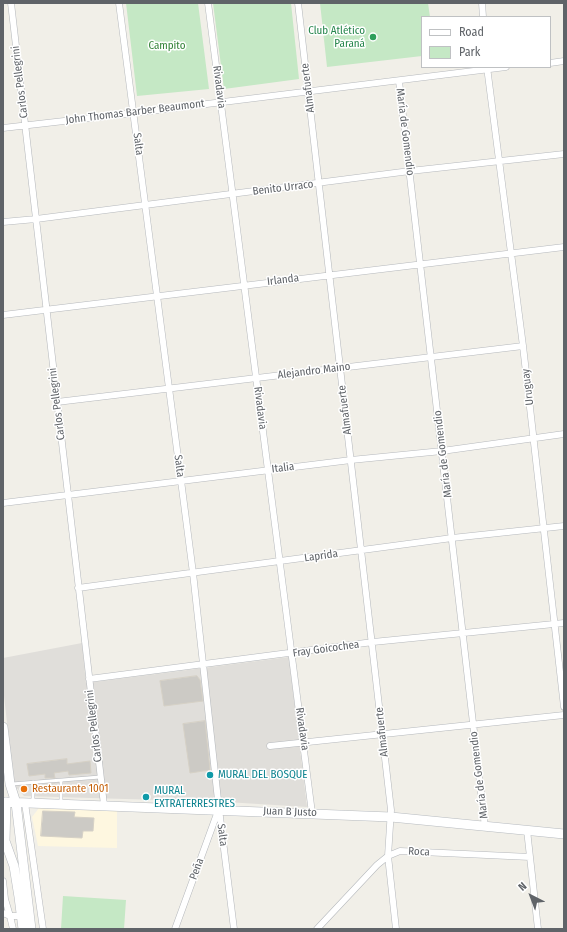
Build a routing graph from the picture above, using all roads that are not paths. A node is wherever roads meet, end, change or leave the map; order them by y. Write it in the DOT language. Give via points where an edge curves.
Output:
graph roads {
  1 [pos="11,3"];
  2 [pos="119,3"];
  3 [pos="208,3"];
  4 [pos="298,3"];
  5 [pos="482,3"];
  6 [pos="483,16"];
  7 [pos="564,61"];
  8 [pos="551,63"];
  9 [pos="488,68"];
  10 [pos="399,81"];
  11 [pos="308,91"];
  12 [pos="220,101"];
  13 [pos="134,113"];
  14 [pos="25,125"];
  15 [pos="3,128"];
  16 [pos="564,154"];
  17 [pos="499,162"];
  18 [pos="410,171"];
  19 [pos="319,183"];
  20 [pos="233,194"];
  21 [pos="145,204"];
  22 [pos="36,219"];
  23 [pos="3,222"];
  24 [pos="564,247"];
  25 [pos="511,254"];
  26 [pos="421,264"];
  27 [pos="330,275"];
  28 [pos="245,285"];
  29 [pos="157,296"];
  30 [pos="46,309"];
  31 [pos="3,315"];
  32 [pos="523,346"];
  33 [pos="432,357"];
  34 [pos="340,368"];
  35 [pos="256,378"];
  36 [pos="169,388"];
  37 [pos="57,402"];
  38 [pos="564,434"];
  39 [pos="534,437"];
  40 [pos="442,451"];
  41 [pos="351,460"];
  42 [pos="268,470"];
  43 [pos="181,481"];
  44 [pos="68,495"];
  45 [pos="3,503"];
  46 [pos="564,526"];
  47 [pos="545,528"];
  48 [pos="452,538"];
  49 [pos="362,550"];
  50 [pos="280,561"];
  51 [pos="193,573"];
  52 [pos="78,588"];
  53 [pos="564,623"];
  54 [pos="554,624"];
  55 [pos="463,634"];
  56 [pos="372,642"];
  57 [pos="291,654"];
  58 [pos="203,665"];
  59 [pos="89,679"];
  60 [pos="564,707"];
  61 [pos="564,715"];
  62 [pos="474,725"];
  63 [pos="3,727"];
  64 [pos="382,734"];
  65 [pos="303,742"];
  66 [pos="270,746"];
  67 [pos="100,777"];
  68 [pos="61,781"];
  69 [pos="33,782"];
  70 [pos="10,784"];
  71 [pos="5,802"];
  72 [pos="25,803"];
  73 [pos="61,804"];
  74 [pos="104,806"];
  75 [pos="219,810"];
  76 [pos="312,813"];
  77 [pos="391,817"];
  78 [pos="485,827"];
  79 [pos="527,830"];
  80 [pos="564,834"];
  81 [pos="388,856"];
  82 [pos="530,857"];
  83 [pos="3,881"];
  84 [pos="3,913"];
  85 [pos="10,916"];
  86 [pos="22,916"];
  87 [pos="13,929"];
  88 [pos="23,929"];
  89 [pos="31,929"];
  90 [pos="43,929"];
  91 [pos="175,929"];
  92 [pos="234,929"];
  93 [pos="317,929"];
  94 [pos="396,929"];
  95 [pos="538,929"];
  1 -- 14 [label="street, Carlos Pellegrini"];
  2 -- 13 [label="street, Salta"];
  3 -- 12 [label="street, Rivadavia"];
  4 -- 11 [label="street, Almafuerte"];
  5 -- 6 [label="street"];
  7 -- 8 [label="street"];
  9 -- 10 [label="street, John Thomas Barber Beaumont"];
  9 -- 17 [label="street, Uruguay"];
  10 -- 11 [label="street, John Thomas Barber Beaumont"];
  10 -- 18 [label="street, María de Gomendio"];
  11 -- 12 [label="street, John Thomas Barber Beaumont"];
  11 -- 19 [label="street, Almafuerte"];
  12 -- 13 [label="street, John Thomas Barber Beaumont"];
  12 -- 20 [label="street, Rivadavia"];
  13 -- 14 [label="street, John Thomas Barber Beaumont"];
  13 -- 21 [label="street, Salta"];
  14 -- 15 [label="street, John Thomas Barber Beaumont"];
  14 -- 22 [label="street, Carlos Pellegrini"];
  16 -- 17 [label="street, Benito Urraco"];
  17 -- 18 [label="street, Benito Urraco"];
  17 -- 25 [label="street, Uruguay"];
  18 -- 19 [label="street, Benito Urraco"];
  18 -- 26 [label="street, María de Gomendio"];
  19 -- 20 [label="street, Benito Urraco"];
  19 -- 27 [label="street, Almafuerte"];
  20 -- 21 [label="street, Benito Urraco"];
  20 -- 28 [label="street, Rivadavia"];
  21 -- 22 [label="street, Benito Urraco"];
  21 -- 29 [label="street, Salta"];
  22 -- 23 [label="street, Benito Urraco"];
  22 -- 30 [label="street, Carlos Pellegrini"];
  24 -- 25 [label="street, Irlanda"];
  25 -- 26 [label="street, Irlanda"];
  25 -- 32 [label="street, Uruguay"];
  26 -- 27 [label="street, Irlanda"];
  26 -- 33 [label="street, María de Gomendio"];
  27 -- 28 [label="street, Irlanda"];
  27 -- 34 [label="street, Almafuerte"];
  28 -- 29 [label="street, Irlanda"];
  28 -- 35 [label="street, Rivadavia"];
  29 -- 30 [label="street, Irlanda"];
  29 -- 36 [label="street, Salta"];
  30 -- 31 [label="street, Irlanda"];
  30 -- 37 [label="street, Carlos Pellegrini"];
  32 -- 33 [label="street, Alejandro Maino"];
  32 -- 39 [label="street, Uruguay"];
  33 -- 34 [label="street, Alejandro Maino"];
  33 -- 40 [label="street, María de Gomendio"];
  34 -- 35 [label="street, Alejandro Maino"];
  34 -- 41 [label="street, Almafuerte"];
  35 -- 36 [label="street, Alejandro Maino"];
  35 -- 42 [label="street, Rivadavia"];
  36 -- 37 [label="street, Alejandro Maino"];
  36 -- 43 [label="street, Salta"];
  37 -- 44 [label="street, Carlos Pellegrini"];
  38 -- 39 [label="street, Italia"];
  39 -- 40 [label="street, Italia"];
  39 -- 47 [label="street, Uruguay"];
  40 -- 41 [label="street, Italia"];
  40 -- 48 [label="street, María de Gomendio"];
  41 -- 42 [label="street, Italia"];
  41 -- 49 [label="street, Almafuerte"];
  42 -- 43 [label="street, Italia"];
  42 -- 50 [label="street, Rivadavia"];
  43 -- 44 [label="street, Italia"];
  43 -- 51 [label="street, Salta"];
  44 -- 45 [label="street, Italia"];
  44 -- 52 [label="street, Carlos Pellegrini"];
  46 -- 47 [label="street, Laprida"];
  47 -- 48 [label="street, Laprida"];
  47 -- 54 [label="street, Uruguay"];
  48 -- 49 [label="street, Laprida"];
  48 -- 55 [label="street, María de Gomendio"];
  49 -- 50 [label="street, Laprida"];
  49 -- 56 [label="street, Almafuerte"];
  50 -- 51 [label="street, Laprida"];
  50 -- 57 [label="street, Rivadavia"];
  51 -- 52 [label="street, Laprida"];
  51 -- 58 [label="street, Salta"];
  52 -- 59 [label="street, Carlos Pellegrini"];
  53 -- 54 [label="street, Fray Goicochea"];
  54 -- 55 [label="street, Fray Goicochea"];
  54 -- 60 [label="street, Uruguay"];
  55 -- 56 [label="street, Fray Goicochea"];
  55 -- 62 [label="street, María de Gomendio"];
  56 -- 57 [label="street, Fray Goicochea"];
  56 -- 64 [label="street, Almafuerte"];
  57 -- 58 [label="street, Fray Goicochea"];
  57 -- 65 [label="street, Rivadavia"];
  58 -- 59 [label="street, Fray Goicochea"];
  58 -- 75 [label="street, Salta"];
  59 -- 67 [label="street, Carlos Pellegrini"];
  61 -- 62 [label="street"];
  62 -- 64 [label="street"];
  62 -- 78 [label="street, María de Gomendio"];
  63 -- 70 [label="main road"];
  64 -- 65 [label="street"];
  64 -- 77 [label="street, Almafuerte"];
  65 -- 66 [label="street"];
  65 -- 76 [label="street, Rivadavia"];
  67 -- 68 [label="lane"];
  67 -- 74 [label="street, Carlos Pellegrini"];
  68 -- 69 [label="lane"];
  68 -- 73 [label="lane"];
  69 -- 70 [label="lane"];
  69 -- 72 [label="lane"];
  70 -- 72 [label="main road"];
  71 -- 72 [label="main road, Juan B Justo"];
  71 -- 86 [label="main road" via="5,841 14,866"];
  72 -- 73 [label="main road, Juan B Justo"];
  72 -- 89 [label="main road"];
  72 -- 90 [label="street"];
  73 -- 74 [label="main road, Juan B Justo"];
  74 -- 75 [label="main road, Juan B Justo"];
  75 -- 76 [label="main road, Juan B Justo"];
  75 -- 91 [label="street, Peña"];
  75 -- 92 [label="street, Salta"];
  76 -- 77 [label="main road, Juan B Justo"];
  77 -- 78 [label="main road, Juan B Justo"];
  77 -- 81 [label="street"];
  78 -- 79 [label="main road, Juan B Justo"];
  79 -- 80 [label="main road, Juan B Justo"];
  79 -- 82 [label="street"];
  81 -- 82 [label="street, Roca" via="400,851"];
  81 -- 93 [label="street, Roca"];
  81 -- 94 [label="street"];
  82 -- 95 [label="street"];
  83 -- 85 [label="street"];
  84 -- 85 [label="street"];
  85 -- 86 [label="street"];
  85 -- 87 [label="street"];
  86 -- 88 [label="main road"];
}
